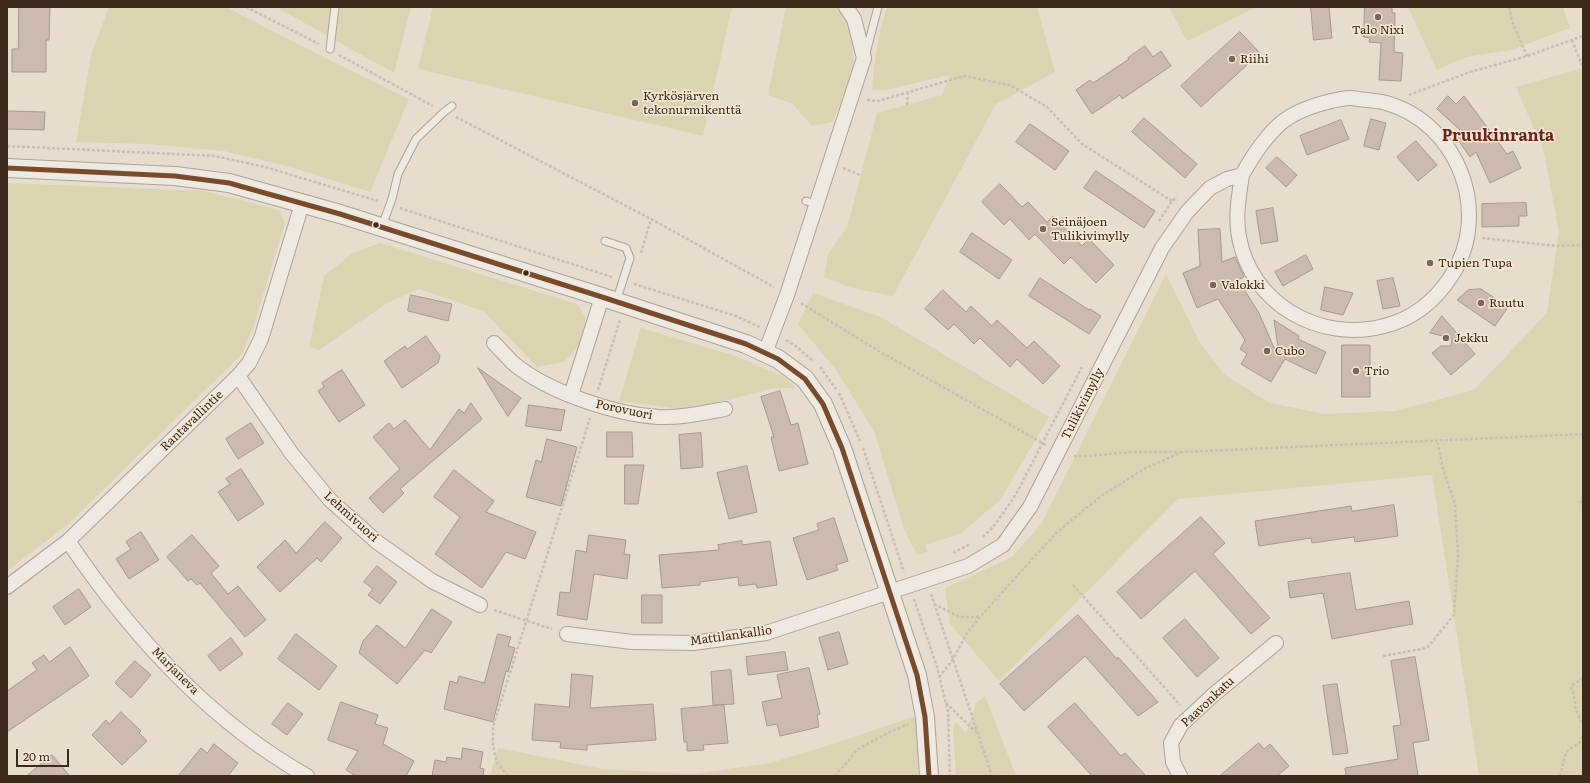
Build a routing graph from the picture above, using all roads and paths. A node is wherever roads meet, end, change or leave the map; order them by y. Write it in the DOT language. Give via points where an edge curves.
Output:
graph roads {
  1 [pos="246,7"];
  2 [pos="335,7"];
  3 [pos="846,7"];
  4 [pos="878,7"];
  5 [pos="1509,7"];
  6 [pos="1583,36"];
  7 [pos="1572,40"];
  8 [pos="330,49"];
  9 [pos="1527,56"];
  10 [pos="864,58"];
  11 [pos="1583,68"];
  12 [pos="908,93"];
  13 [pos="851,98"];
  14 [pos="1386,103"];
  15 [pos="907,105"];
  16 [pos="452,106"];
  17 [pos="444,112"];
  18 [pos="7,168"];
  19 [pos="1242,175"];
  20 [pos="302,204"];
  21 [pos="382,228"];
  22 [pos="1155,228"];
  23 [pos="1467,237"];
  24 [pos="604,241"];
  25 [pos="1583,245"];
  26 [pos="787,295"];
  27 [pos="609,300"];
  28 [pos="494,343"];
  29 [pos="765,353"];
  30 [pos="1082,366"];
  31 [pos="238,376"];
  32 [pos="571,395"];
  33 [pos="594,404"];
  34 [pos="725,409"];
  35 [pos="1583,434"];
  36 [pos="1437,440"];
  37 [pos="1042,443"];
  38 [pos="1059,451"];
  39 [pos="1182,452"];
  40 [pos="1583,496"];
  41 [pos="1583,510"];
  42 [pos="982,538"];
  43 [pos="68,541"];
  44 [pos="976,542"];
  45 [pos="950,554"];
  46 [pos="910,567"];
  47 [pos="904,569"];
  48 [pos="926,580"];
  49 [pos="1073,585"];
  50 [pos="7,587"];
  51 [pos="889,592"];
  52 [pos="934,604"];
  53 [pos="480,606"];
  54 [pos="980,617"];
  55 [pos="525,622"];
  56 [pos="567,634"];
  57 [pos="1276,643"];
  58 [pos="1383,656"];
  59 [pos="952,661"];
  60 [pos="939,677"];
  61 [pos="1583,678"];
  62 [pos="945,702"];
  63 [pos="1190,716"];
  64 [pos="925,717"];
  65 [pos="1583,724"];
  66 [pos="977,732"];
  67 [pos="1583,735"];
  68 [pos="307,776"];
  69 [pos="508,776"];
  70 [pos="835,776"];
  71 [pos="929,776"];
  72 [pos="992,776"];
  73 [pos="1180,776"];
  74 [pos="1560,776"];
  1 -- 8 [label="path"];
  2 -- 8 [label="lane"];
  3 -- 10 [label="street" via="854,19"];
  4 -- 10 [label="lane"];
  5 -- 9 [label="path" via="1513,24"];
  6 -- 7 [label="path"];
  7 -- 9 [label="path"];
  7 -- 11 [label="path"];
  8 -- 17 [label="path"];
  9 -- 14 [label="path" via="1470,72"];
  10 -- 13 [label="street"];
  12 -- 13 [label="path" via="878,101"];
  12 -- 15 [label="path"];
  12 -- 22 [label="path" via="964,76 1010,85 1047,107 1082,144 1172,201"];
  13 -- 26 [label="street" via="811,203"];
  14 -- 19 [label="street" via="1350,98 1314,105 1282,122 1257,148"];
  14 -- 23 [label="street" via="1412,114 1434,131 1452,154 1464,180 1467,194"];
  16 -- 17 [label="lane"];
  17 -- 21 [label="lane" via="416,139 398,174"];
  17 -- 26 [label="path" via="651,219"];
  18 -- 20 [label="street" via="175,176 229,183"];
  19 -- 23 [label="street" via="1236,209 1239,238 1248,266 1264,290 1286,310 1311,323 1339,330 1368,330 1396,323 1422,309 1443,289 1458,264"];
  19 -- 38 [label="street, Tulikivimylly" via="1210,188 1187,212 1162,248"];
  20 -- 21 [label="street"];
  20 -- 31 [label="street, Rantavallintie" via="261,339"];
  21 -- 27 [label="street"];
  23 -- 25 [label="path" via="1556,246"];
  24 -- 27 [label="lane" via="626,248 630,258"];
  26 -- 29 [label="street"];
  26 -- 37 [label="path"];
  27 -- 29 [label="street" via="746,344"];
  27 -- 32 [label="street"];
  28 -- 32 [label="street, Porovuori" via="514,363 538,380"];
  29 -- 51 [label="street" via="778,359 805,379 824,404 842,448"];
  30 -- 37 [label="path"];
  31 -- 43 [label="street, Rantavallintie"];
  31 -- 53 [label="street, Lehmivuori" via="292,454 330,500 377,542 432,581"];
  32 -- 33 [label="street, Porovuori"];
  33 -- 34 [label="street, Porovuori" via="626,413 659,417 687,416"];
  33 -- 55 [label="path"];
  35 -- 36 [label="path"];
  36 -- 39 [label="path"];
  36 -- 58 [label="path" via="1443,469 1455,504 1458,556 1454,615 1427,648"];
  37 -- 38 [label="path"];
  37 -- 42 [label="path" via="1015,496 994,526"];
  38 -- 39 [label="path" via="1070,456"];
  38 -- 48 [label="street, Tulikivimylly" via="1030,507 1003,545 968,566"];
  39 -- 54 [label="path" via="1144,469 1101,496 1056,533"];
  40 -- 41 [label="path"];
  43 -- 50 [label="street, Rantavallintie"];
  43 -- 68 [label="street, Marjaneva" via="114,605 165,664 226,720 286,764"];
  44 -- 45 [label="path"];
  46 -- 47 [label="path"];
  48 -- 51 [label="street, Tulikivimylly"];
  48 -- 52 [label="path"];
  49 -- 63 [label="path"];
  51 -- 56 [label="street, Mattilankallio" via="766,633 693,643 632,642"];
  51 -- 64 [label="street" via="917,675"];
  52 -- 54 [label="path" via="960,617"];
  52 -- 59 [label="path"];
  53 -- 55 [label="path"];
  54 -- 59 [label="path" via="967,633"];
  55 -- 56 [label="path"];
  55 -- 69 [label="path" via="493,727 497,763"];
  57 -- 63 [label="street, Paavonkatu"];
  59 -- 60 [label="path"];
  59 -- 66 [label="path"];
  61 -- 65 [label="path" via="1571,686 1576,710"];
  62 -- 66 [label="path"];
  63 -- 73 [label="street, Paavonkatu" via="1181,725 1171,743 1173,762"];
  64 -- 70 [label="path" via="858,749"];
  64 -- 71 [label="street"];
  66 -- 72 [label="path"];
  67 -- 74 [label="path" via="1580,742 1566,752"];
}
